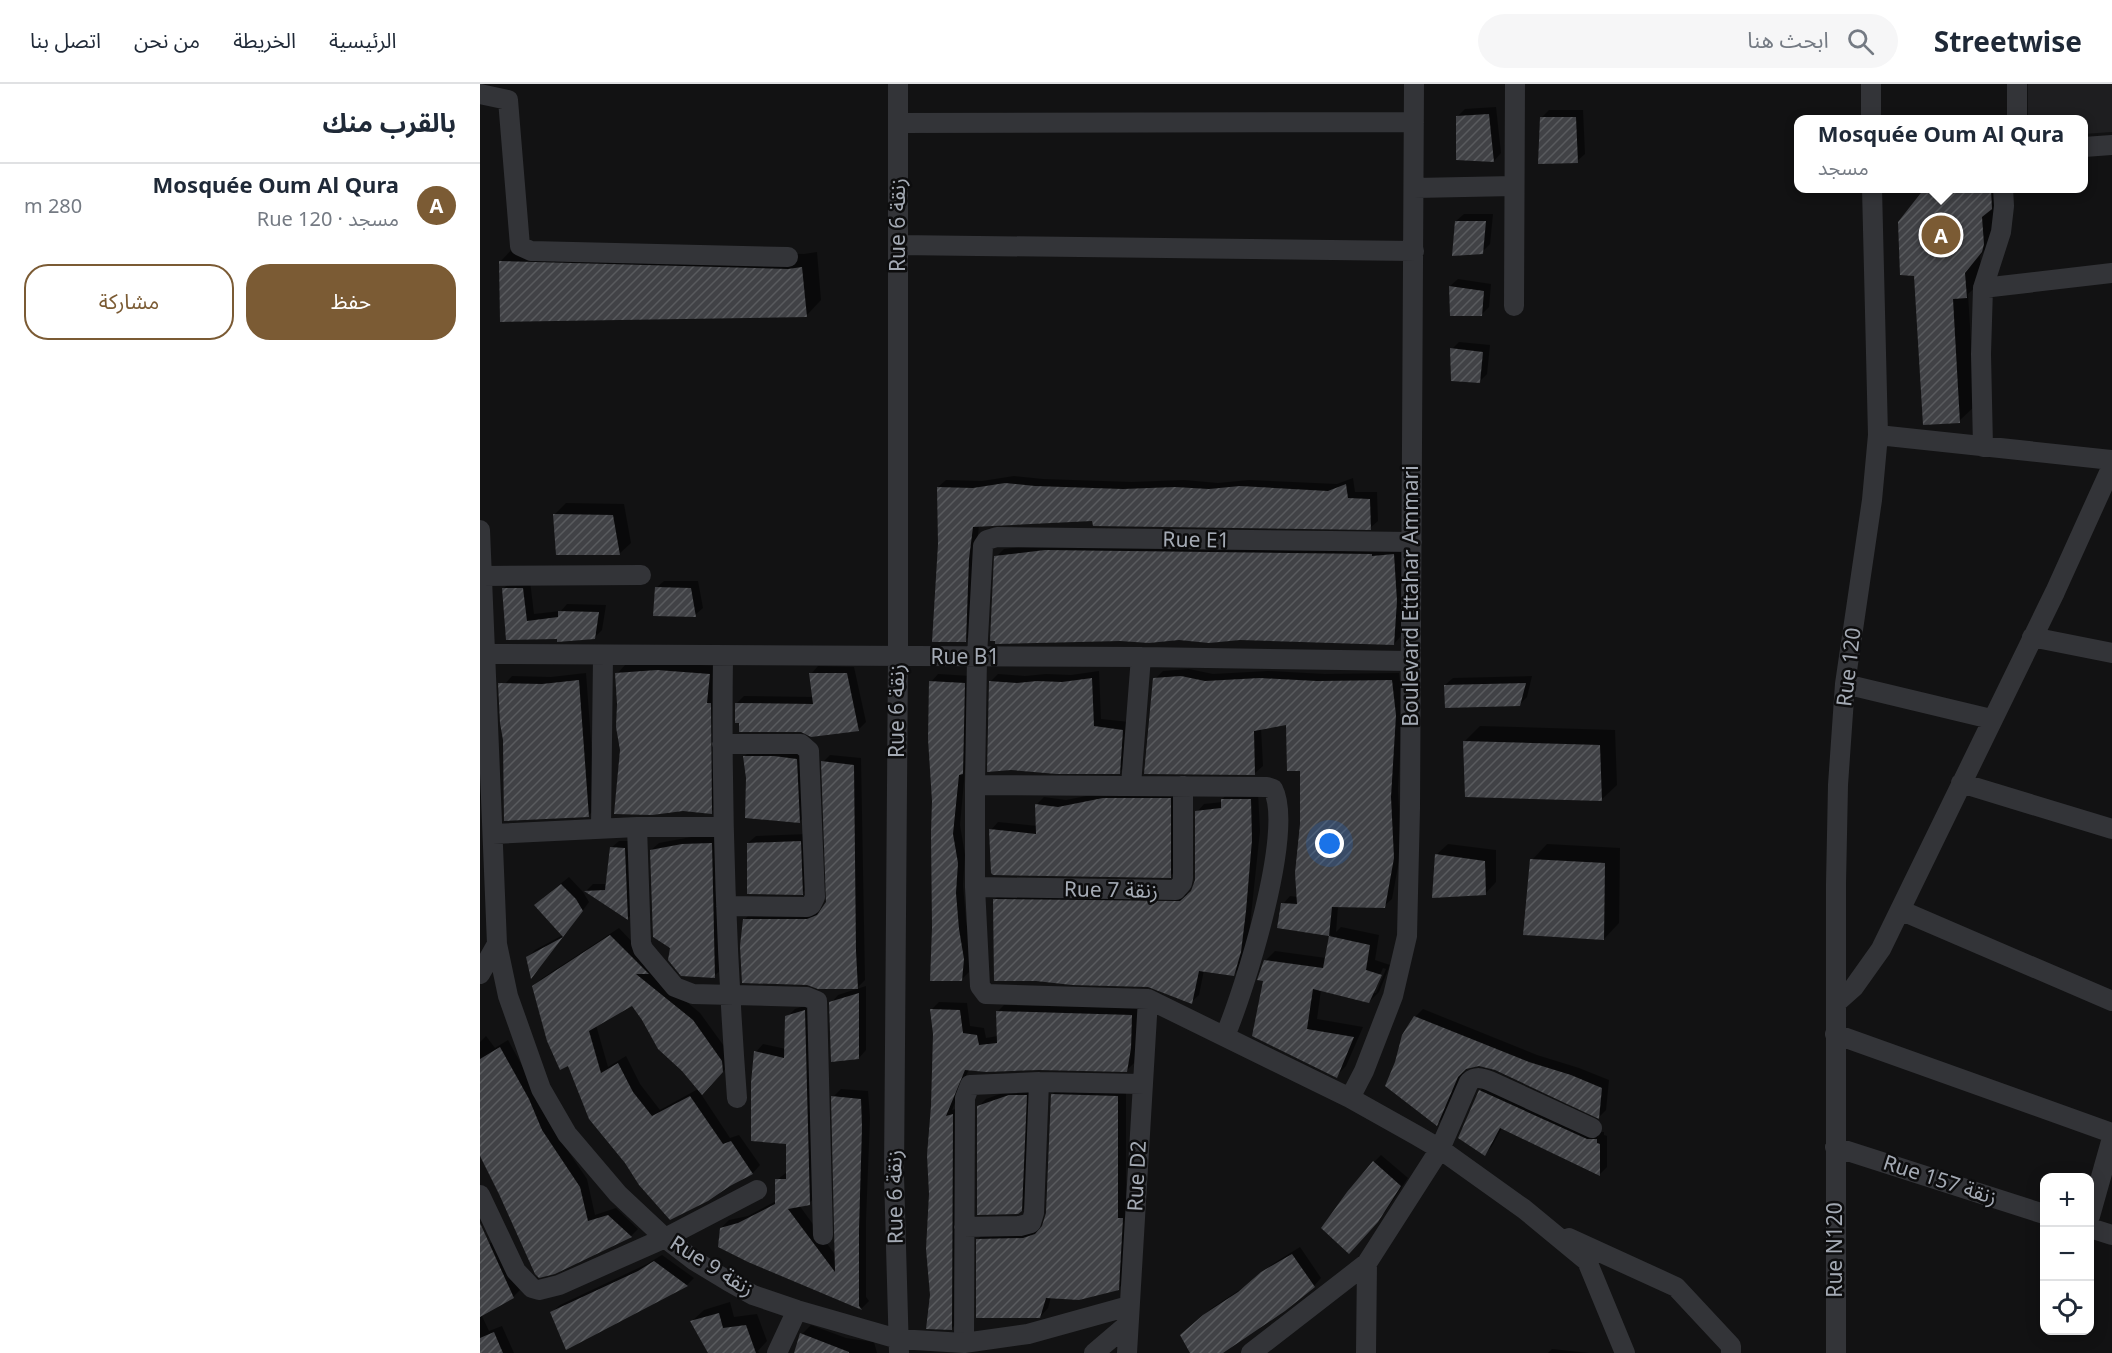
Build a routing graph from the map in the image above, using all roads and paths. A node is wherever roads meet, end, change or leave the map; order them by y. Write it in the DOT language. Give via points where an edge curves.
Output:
graph roads {
  1 [pos="898,84"];
  2 [pos="1414,84"];
  3 [pos="1515,84"];
  4 [pos="1871,84"];
  5 [pos="2017,84"];
  6 [pos="480,94"];
  7 [pos="1871,115"];
  8 [pos="2017,115"];
  9 [pos="1414,122"];
  10 [pos="898,123"];
  11 [pos="2112,145"];
  12 [pos="2088,147"];
  13 [pos="1514,186"];
  14 [pos="1415,188"];
  15 [pos="1872,193"];
  16 [pos="2003,193"];
  17 [pos="898,245"];
  18 [pos="1414,251"];
  19 [pos="788,257"];
  20 [pos="2112,273"];
  21 [pos="1983,288"];
  22 [pos="1514,306"];
  23 [pos="1878,435"];
  24 [pos="1983,447"];
  25 [pos="2112,460"];
  26 [pos="2112,466"];
  27 [pos="480,530"];
  28 [pos="1412,542"];
  29 [pos="641,575"];
  30 [pos="481,585"];
  31 [pos="2032,637"];
  32 [pos="2112,653"];
  33 [pos="484,654"];
  34 [pos="603,656"];
  35 [pos="723,656"];
  36 [pos="898,657"];
  37 [pos="977,657"];
  38 [pos="1141,657"];
  39 [pos="1410,661"];
  40 [pos="1845,684"];
  41 [pos="1991,719"];
  42 [pos="722,744"];
  43 [pos="1961,783"];
  44 [pos="975,785"];
  45 [pos="1131,785"];
  46 [pos="1183,786"];
  47 [pos="637,826"];
  48 [pos="723,827"];
  49 [pos="601,828"];
  50 [pos="2112,829"];
  51 [pos="493,834"];
  52 [pos="975,887"];
  53 [pos="488,904"];
  54 [pos="726,906"];
  55 [pos="1900,910"];
  56 [pos="497,944"];
  57 [pos="480,975"];
  58 [pos="729,994"];
  59 [pos="1148,999"];
  60 [pos="2112,1001"];
  61 [pos="1836,1003"];
  62 [pos="1835,1034"];
  63 [pos="1225,1036"];
  64 [pos="1039,1082"];
  65 [pos="1143,1084"];
  66 [pos="737,1098"];
  67 [pos="1350,1098"];
  68 [pos="1592,1128"];
  69 [pos="2112,1133"];
  70 [pos="2112,1138"];
  71 [pos="1835,1147"];
  72 [pos="1440,1149"];
  73 [pos="757,1190"];
  74 [pos="480,1195"];
  75 [pos="2094,1202"];
  76 [pos="2040,1213"];
  77 [pos="964,1227"];
  78 [pos="1547,1228"];
  79 [pos="2094,1229"];
  80 [pos="823,1235"];
  81 [pos="2112,1235"];
  82 [pos="665,1238"];
  83 [pos="1367,1263"];
  84 [pos="797,1310"];
  85 [pos="1129,1315"];
  86 [pos="964,1343"];
  87 [pos="898,1346"];
  88 [pos="777,1353"];
  89 [pos="1094,1353"];
  90 [pos="1127,1353"];
  91 [pos="1251,1353"];
  92 [pos="1366,1353"];
  93 [pos="1625,1353"];
  94 [pos="1731,1353"];
  95 [pos="1836,1353"];
  1 -- 10 [label="street, Rue 6 زنقة"];
  2 -- 9 [label="street, Boulevard Ettahar Ammari"];
  3 -- 13 [label="street"];
  4 -- 7 [label="street"];
  5 -- 8 [label="street"];
  6 -- 19 [label="street" via="508,100 520,246 531,251"];
  9 -- 10 [label="street"];
  9 -- 14 [label="street, Boulevard Ettahar Ammari"];
  10 -- 17 [label="street, Rue 6 زنقة"];
  11 -- 12 [label="street"];
  13 -- 14 [label="street"];
  13 -- 22 [label="street"];
  14 -- 18 [label="street, Boulevard Ettahar Ammari"];
  15 -- 23 [label="street, Rue 120"];
  16 -- 21 [label="street" via="2001,232"];
  17 -- 18 [label="street"];
  17 -- 36 [label="street, Rue 6 زنقة"];
  18 -- 28 [label="street, Boulevard Ettahar Ammari"];
  20 -- 21 [label="street"];
  21 -- 24 [label="street"];
  23 -- 24 [label="street"];
  23 -- 40 [label="street, Rue 120"];
  24 -- 25 [label="street"];
  26 -- 31 [label="street"];
  27 -- 30 [label="street, Rue 9 زنقة"];
  28 -- 37 [label="street, Rue E1" via="997,537 983,546"];
  28 -- 39 [label="street, Boulevard Ettahar Ammari"];
  29 -- 30 [label="street"];
  30 -- 33 [label="street, Rue 9 زنقة"];
  31 -- 32 [label="street"];
  31 -- 41 [label="street"];
  33 -- 34 [label="street, Rue B1"];
  33 -- 51 [label="street, Rue 9 زنقة"];
  34 -- 35 [label="street, Rue B1"];
  34 -- 49 [label="street"];
  35 -- 36 [label="street, Rue B1"];
  35 -- 42 [label="street"];
  36 -- 37 [label="street, Rue B1"];
  36 -- 87 [label="street, Rue 6 زنقة" via="894,1175"];
  37 -- 38 [label="street, Rue B1"];
  37 -- 44 [label="street"];
  38 -- 39 [label="street, Rue B1"];
  38 -- 45 [label="street"];
  39 -- 67 [label="street, Boulevard Ettahar Ammari" via="1407,936 1393,996"];
  40 -- 41 [label="street"];
  40 -- 61 [label="street, Rue 120" via="1838,785"];
  41 -- 43 [label="street"];
  42 -- 48 [label="street"];
  42 -- 54 [label="street" via="801,744 809,751 815,897 807,907"];
  43 -- 50 [label="street"];
  43 -- 55 [label="street"];
  44 -- 45 [label="street"];
  44 -- 52 [label="street"];
  45 -- 46 [label="street"];
  46 -- 52 [label="street, Rue 7 زنقة" via="1183,878 1176,890"];
  46 -- 63 [label="street" via="1267,787 1273,789 1277,799 1278,833 1257,943"];
  47 -- 48 [label="street"];
  47 -- 49 [label="street"];
  47 -- 58 [label="street" via="643,949 682,992"];
  48 -- 54 [label="street"];
  49 -- 51 [label="street"];
  51 -- 53 [label="street, Rue 9 زنقة"];
  52 -- 59 [label="street" via="979,981 986,994"];
  53 -- 56 [label="street, Rue 9 زنقة"];
  54 -- 58 [label="street"];
  55 -- 60 [label="street"];
  55 -- 61 [label="street" via="1864,975"];
  56 -- 57 [label="street"];
  56 -- 82 [label="street, Rue 9 زنقة" via="508,996 541,1089 567,1134 618,1194"];
  58 -- 66 [label="street"];
  58 -- 80 [label="street" via="817,1001"];
  59 -- 63 [label="street"];
  59 -- 65 [label="street, Rue D2"];
  61 -- 62 [label="street, Rue 120"];
  62 -- 69 [label="street"];
  62 -- 71 [label="street, Rue 120"];
  63 -- 67 [label="street"];
  64 -- 65 [label="street"];
  64 -- 77 [label="street" via="1034,1218 1020,1226"];
  64 -- 77 [label="street" via="974,1084 968,1089"];
  65 -- 85 [label="street, Rue D2"];
  67 -- 72 [label="street"];
  68 -- 72 [label="street" via="1476,1078 1468,1082"];
  70 -- 75 [label="street"];
  71 -- 76 [label="street, Rue 157 زنقة"];
  71 -- 95 [label="street, Rue N120"];
  72 -- 78 [label="street"];
  72 -- 83 [label="street"];
  73 -- 82 [label="street"];
  74 -- 82 [label="street" via="516,1271 539,1290 559,1286"];
  77 -- 86 [label="street"];
  78 -- 93 [label="street" via="1587,1262"];
  78 -- 94 [label="street" via="1676,1287 1731,1346"];
  79 -- 81 [label="street"];
  82 -- 84 [label="street, Rue 9 زنقة" via="753,1295"];
  83 -- 91 [label="street"];
  83 -- 92 [label="street"];
  84 -- 87 [label="street, Rue 9 زنقة"];
  84 -- 88 [label="street"];
  85 -- 86 [label="street, Rue 9 زنقة"];
  85 -- 89 [label="street"];
  85 -- 90 [label="street, Rue D2"];
  86 -- 87 [label="street, Rue 9 زنقة"];
}
